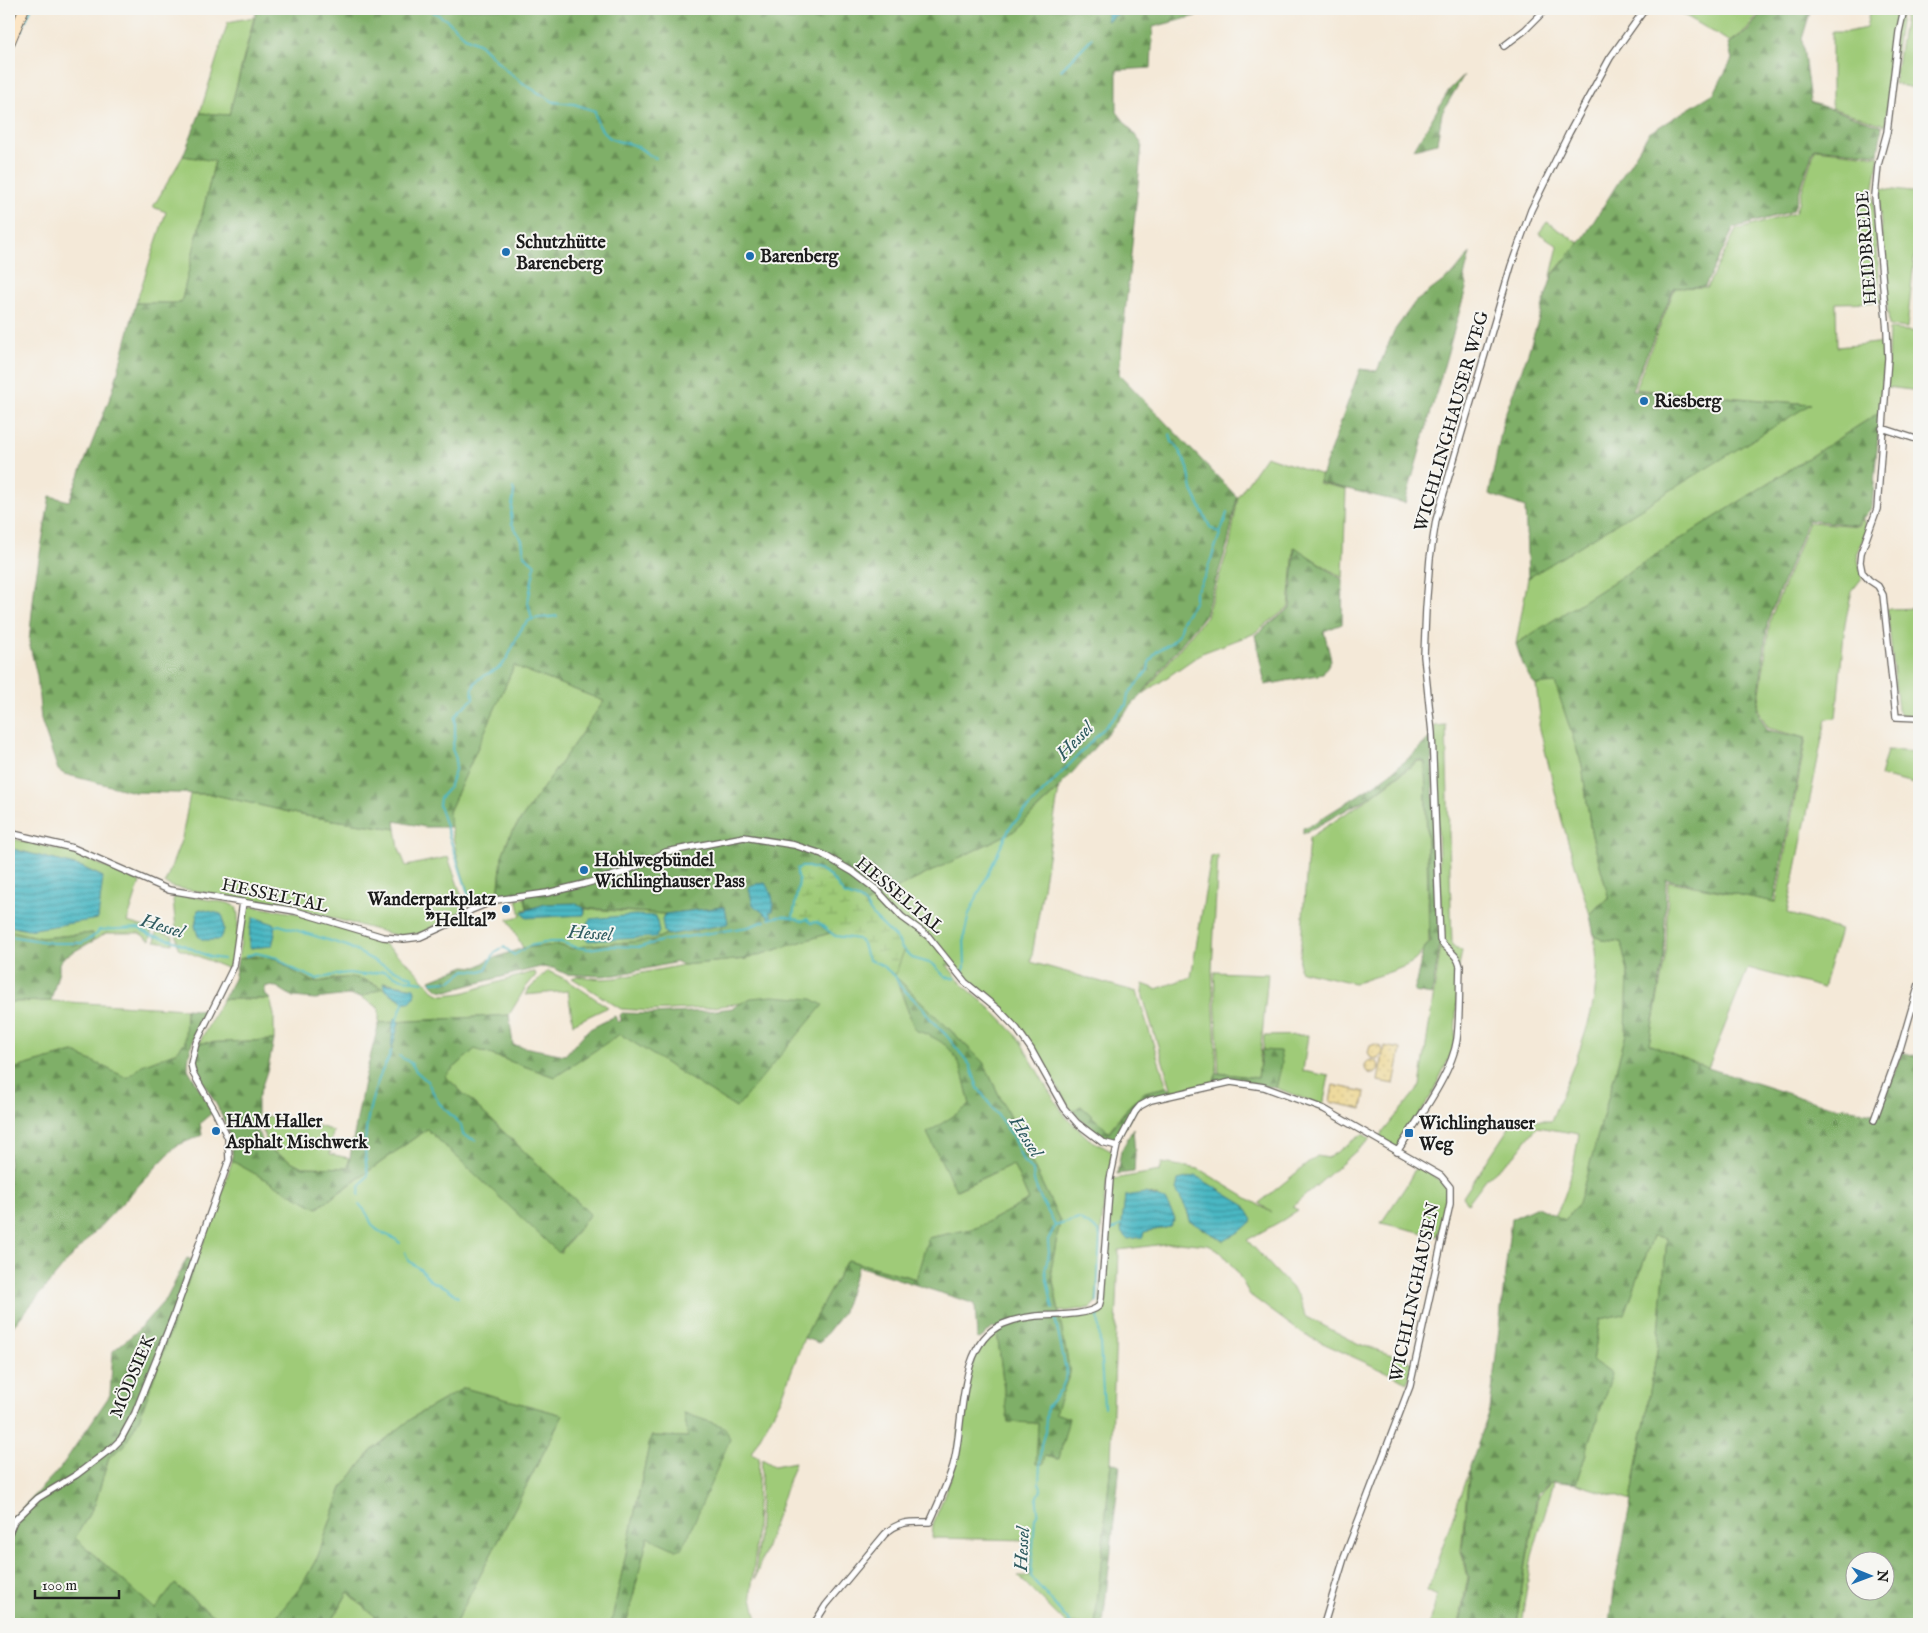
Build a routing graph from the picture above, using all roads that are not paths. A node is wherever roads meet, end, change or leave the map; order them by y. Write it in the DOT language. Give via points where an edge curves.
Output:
graph roads {
  1 [pos="24,9"];
  2 [pos="1546,9"];
  3 [pos="1645,9"];
  4 [pos="1904,9"];
  5 [pos="9,45"];
  6 [pos="1504,46"];
  7 [pos="1882,428"];
  8 [pos="1919,440"];
  9 [pos="1919,718"];
  10 [pos="9,833"];
  11 [pos="243,902"];
  12 [pos="1919,984"];
  13 [pos="1874,1120"];
  14 [pos="1117,1146"];
  15 [pos="1397,1152"];
  16 [pos="9,1533"];
  17 [pos="814,1624"];
  18 [pos="1324,1624"];
  1 -- 5 [label="main road"];
  2 -- 6 [label="street" via="1526,30"];
  3 -- 15 [label="street, WICHLINGHAUSER WEG" via="1610,58 1531,210 1511,266 1436,520 1427,588 1424,656 1432,733 1440,940 1456,954 1460,966 1459,1016 1457,1041 1446,1072"];
  4 -- 7 [label="street, HEIDBREDE" via="1875,196 1888,345"];
  7 -- 8 [label="street"];
  7 -- 9 [label="street, HEIDBREDE" via="1877,509 1860,562 1862,572 1883,595 1896,717"];
  10 -- 11 [label="street, HESSELTAL" via="73,848 170,890"];
  11 -- 14 [label="street, HESSELTAL" via="295,911 383,937 404,940 420,937 496,900 584,884 622,873 666,852 744,837 794,845 822,854 853,872 928,936 965,982 1017,1028 1064,1108 1077,1123 1102,1142"];
  11 -- 16 [label="street, MÖDSIEK" via="234,966 196,1043 191,1064 228,1138 230,1149 224,1178 201,1242 135,1413 121,1439 76,1475 38,1498 14,1521"];
  12 -- 13 [label="street"];
  14 -- 15 [label="street, WICHLINGHAUSEN" via="1135,1112 1145,1103 1231,1082 1264,1087 1324,1109"];
  14 -- 17 [label="street, WICHLINGHAUSEN" via="1110,1180 1099,1306 1090,1311 1034,1316 1000,1325 976,1348 966,1378 953,1466 930,1522 907,1522 890,1529"];
  15 -- 18 [label="street, WICHLINGHAUSEN" via="1441,1176 1450,1187 1450,1204 1410,1386 1344,1558"];
}
